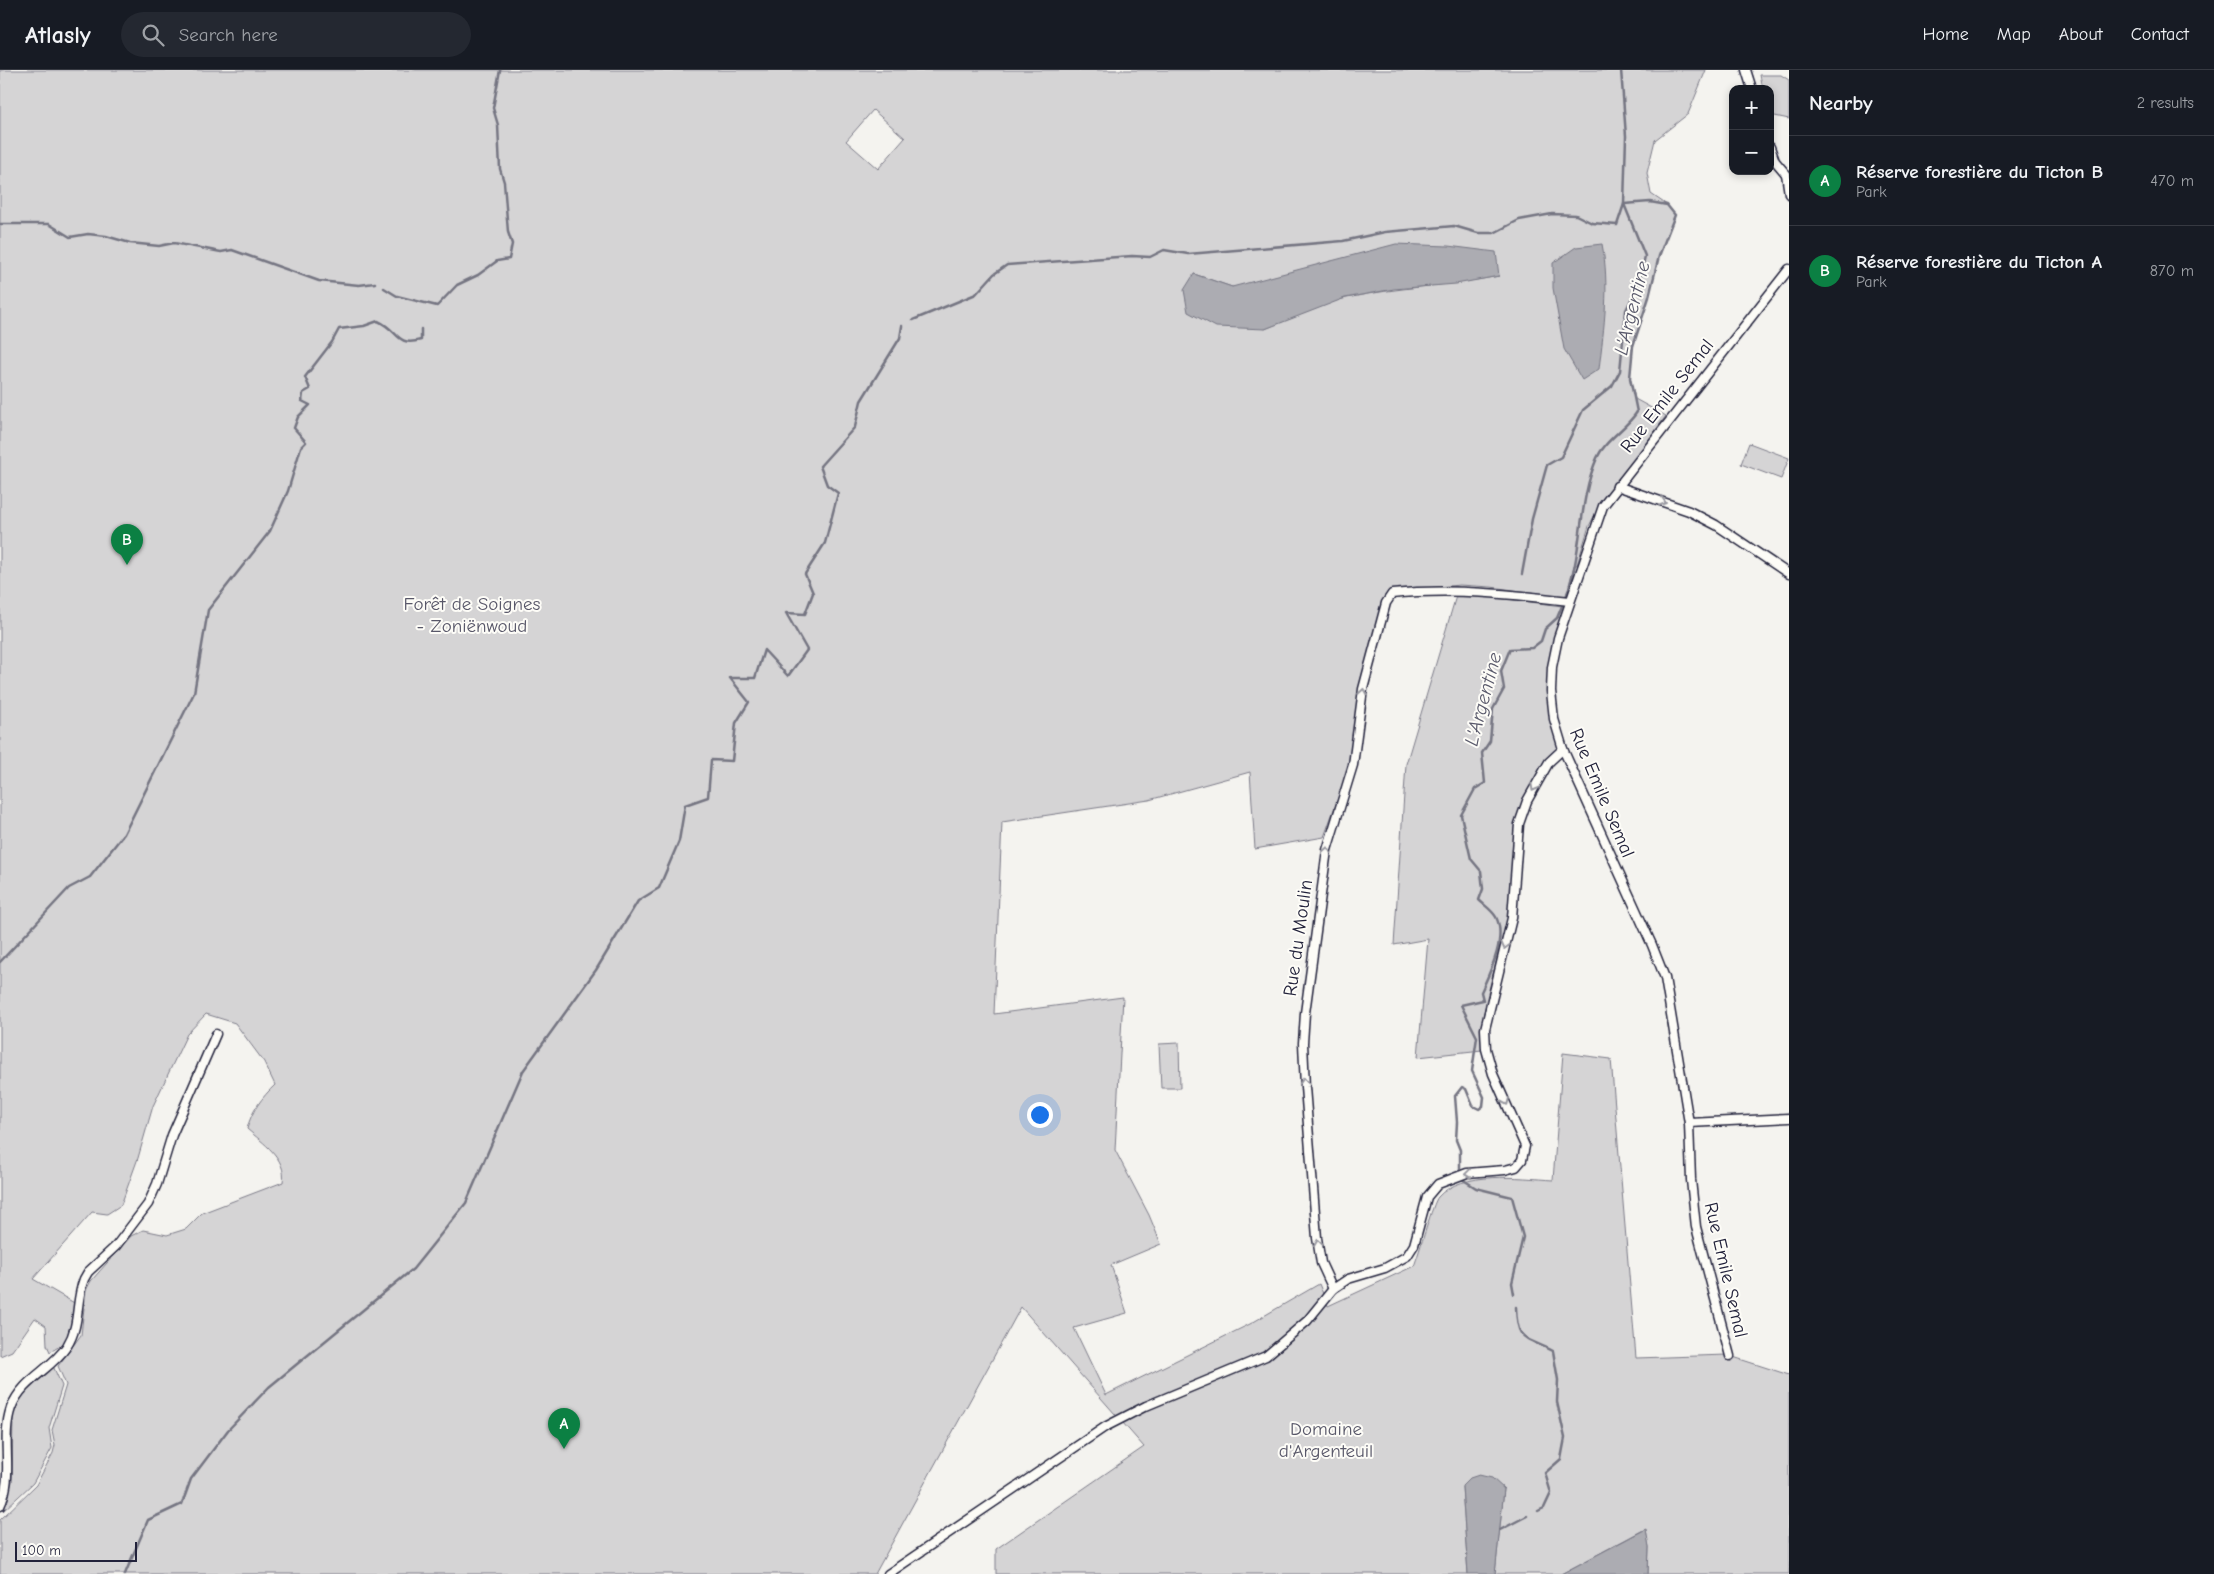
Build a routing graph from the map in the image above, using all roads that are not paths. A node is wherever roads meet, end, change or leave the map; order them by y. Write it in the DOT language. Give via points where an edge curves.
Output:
graph roads {
  1 [pos="1746,70"];
  2 [pos="1751,85"];
  3 [pos="1774,157"];
  4 [pos="1787,172"];
  5 [pos="1789,194"];
  6 [pos="1789,269"];
  7 [pos="1617,486"];
  8 [pos="1789,574"];
  9 [pos="1570,601"];
  10 [pos="1562,749"];
  11 [pos="216,1034"];
  12 [pos="1789,1118"];
  13 [pos="1689,1123"];
  14 [pos="1333,1288"];
  15 [pos="1730,1356"];
  16 [pos="0,1506"];
  17 [pos="888,1574"];
  1 -- 2 [label="street"];
  3 -- 4 [label="street"];
  4 -- 5 [label="street"];
  6 -- 7 [label="street, Rue Emile Semal"];
  7 -- 8 [label="street, one-way" via="1702,518"];
  7 -- 9 [label="street, Rue Emile Semal" via="1596,521"];
  9 -- 10 [label="street, Rue Emile Semal" via="1558,638 1550,691"];
  14 -- 9 [label="street, Rue du Moulin, one-way" via="1321,1263 1317,1238 1305,1096 1305,1013 1327,850 1354,765 1363,689 1389,596 1453,590"];
  10 -- 13 [label="street, Rue Emile Semal" via="1665,978"];
  10 -- 14 [label="street, one-way" via="1549,762 1527,801 1519,824 1512,918 1485,1029 1486,1049 1493,1074 1525,1146 1522,1160 1516,1167 1457,1175 1438,1184 1427,1197 1414,1245 1407,1256"];
  11 -- 16 [label="street" via="172,1135 148,1204 126,1235 84,1279 76,1328 68,1345 28,1382 14,1402 7,1422 8,1482"];
  12 -- 13 [label="street"];
  13 -- 15 [label="street, Rue Emile Semal" via="1696,1227"];
  14 -- 17 [label="street" via="1308,1321 1266,1356 1146,1406 1105,1427"];
}
